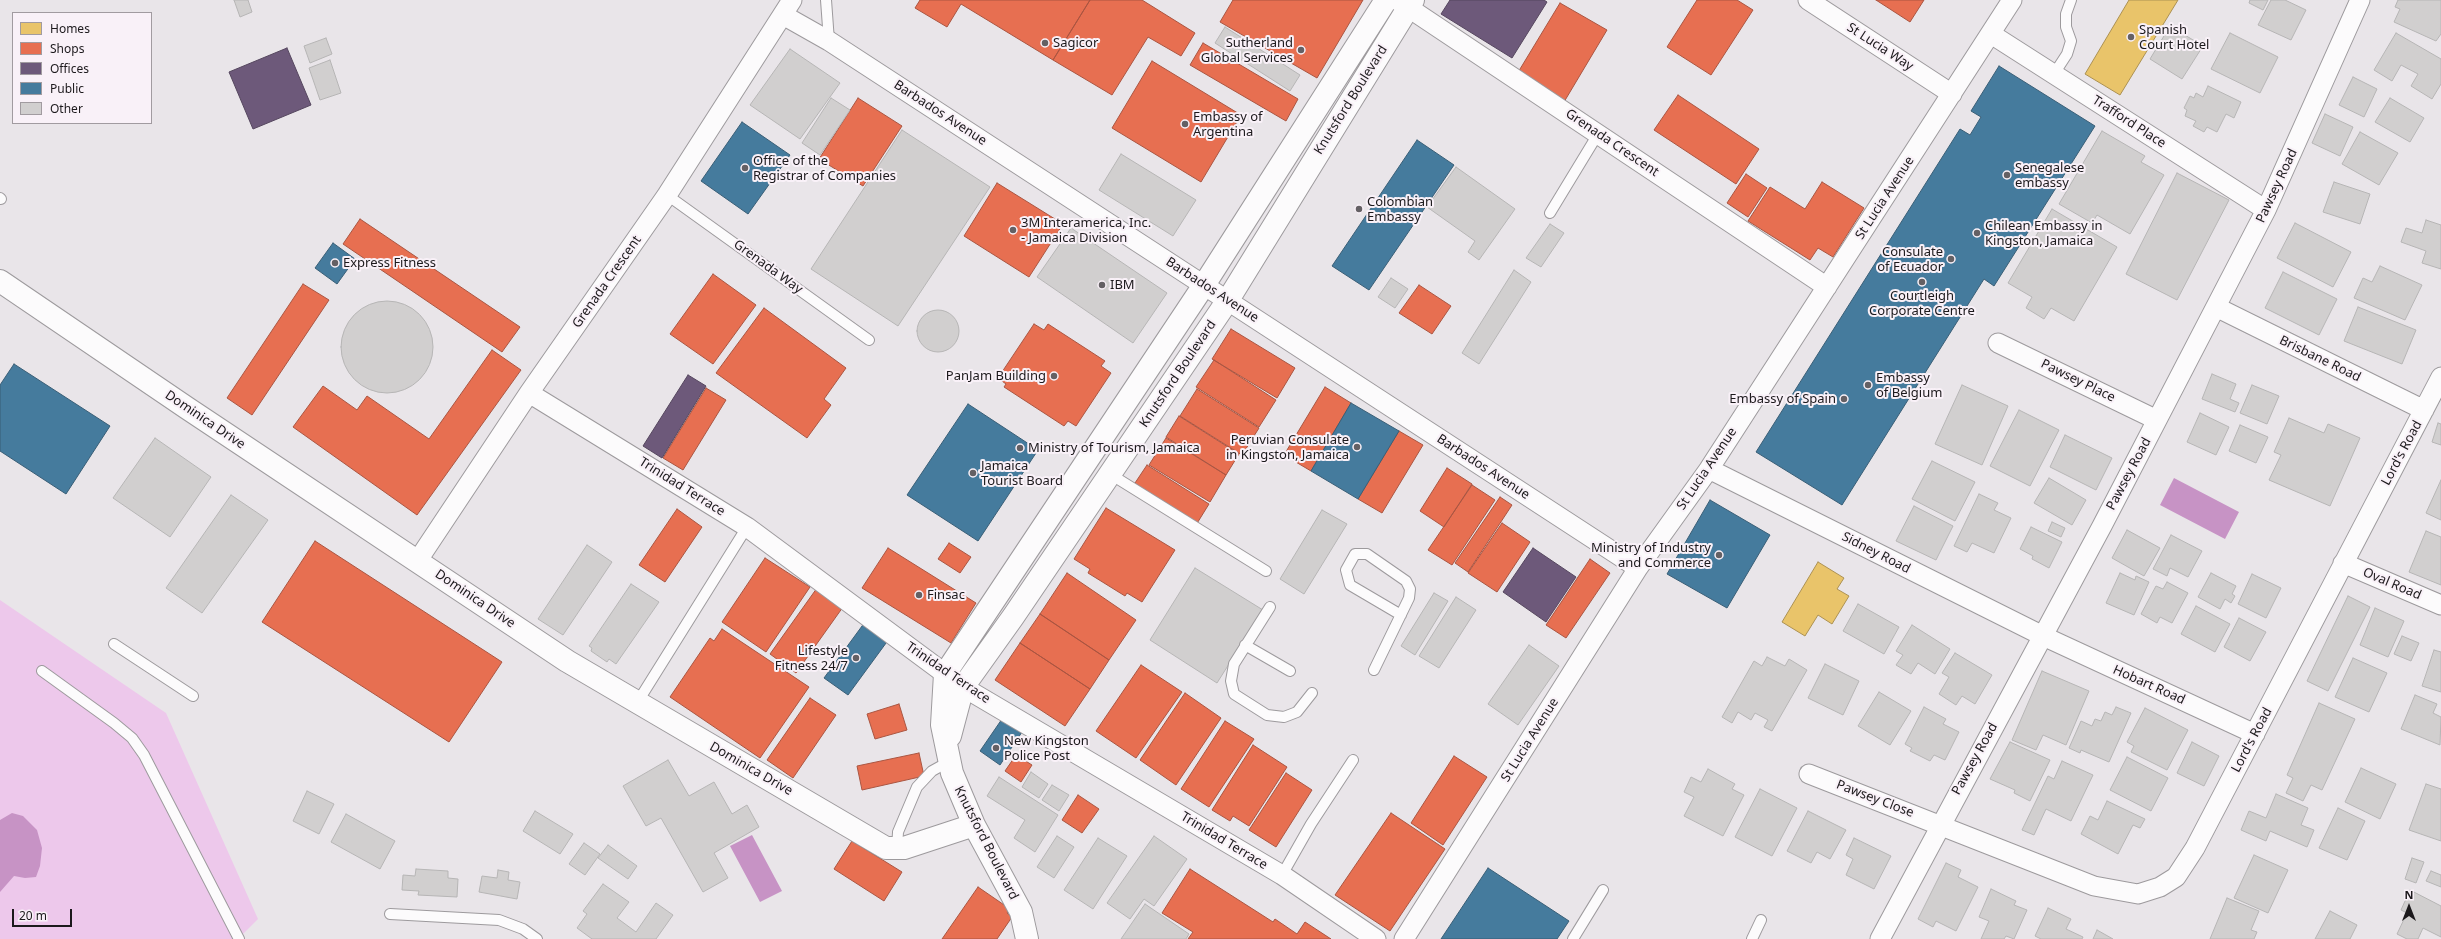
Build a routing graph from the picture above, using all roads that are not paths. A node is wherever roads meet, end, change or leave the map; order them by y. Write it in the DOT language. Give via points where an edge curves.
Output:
graph roads {
  1 [pos="826,0"];
  2 [pos="1386,0"];
  3 [pos="1808,0"];
  4 [pos="2012,0"];
  5 [pos="2071,0"];
  6 [pos="2360,0"];
  7 [pos="1406,3"];
  8 [pos="788,7"];
  9 [pos="1991,34"];
  10 [pos="829,41"];
  11 [pos="2054,74"];
  12 [pos="1952,94"];
  13 [pos="1598,134"];
  14 [pos="667,195"];
  15 [pos="2266,210"];
  16 [pos="1550,213"];
  17 [pos="0,281"];
  18 [pos="1204,285"];
  19 [pos="1827,287"];
  20 [pos="1228,300"];
  21 [pos="2216,307"];
  22 [pos="869,340"];
  23 [pos="1998,343"];
  24 [pos="2441,377"];
  25 [pos="529,392"];
  26 [pos="2424,410"];
  27 [pos="2158,420"];
  28 [pos="1708,469"];
  29 [pos="1110,474"];
  30 [pos="746,528"];
  31 [pos="418,560"];
  32 [pos="2343,563"];
  33 [pos="1638,568"];
  34 [pos="1266,571"];
  35 [pos="2441,605"];
  36 [pos="1270,607"];
  37 [pos="1401,615"];
  38 [pos="2043,636"];
  39 [pos="114,644"];
  40 [pos="1245,645"];
  41 [pos="1374,670"];
  42 [pos="42,671"];
  43 [pos="1290,671"];
  44 [pos="946,674"];
  45 [pos="963,686"];
  46 [pos="1312,693"];
  47 [pos="193,696"];
  48 [pos="637,703"];
  49 [pos="2255,734"];
  50 [pos="948,754"];
  51 [pos="1353,760"];
  52 [pos="1809,774"];
  53 [pos="1940,824"];
  54 [pos="974,826"];
  55 [pos="896,849"];
  56 [pos="1282,875"];
  57 [pos="1603,890"];
  58 [pos="390,914"];
  59 [pos="1761,920"];
  60 [pos="239,939"];
  61 [pos="537,939"];
  62 [pos="1027,939"];
  63 [pos="1376,939"];
  64 [pos="1404,939"];
  65 [pos="1573,939"];
  66 [pos="1752,939"];
  67 [pos="1880,939"];
  1 -- 10 [label="lane"];
  2 -- 18 [label="main road, Knutsford Boulevard"];
  3 -- 12 [label="street, St Lucia Way"];
  4 -- 9 [label="street, St Lucia Avenue"];
  5 -- 11 [label="lane" via="2066,14 2066,27 2071,41 2067,54"];
  6 -- 15 [label="street, Pawsey Road"];
  7 -- 13 [label="street, Grenada Crescent"];
  7 -- 20 [label="main road, Knutsford Boulevard"];
  8 -- 10 [label="street, Barbados Avenue"];
  8 -- 14 [label="street, Grenada Crescent"];
  9 -- 11 [label="street, Trafford Place"];
  9 -- 12 [label="street, St Lucia Avenue"];
  10 -- 18 [label="street, Barbados Avenue"];
  11 -- 15 [label="street, Trafford Place"];
  12 -- 19 [label="street, St Lucia Avenue"];
  13 -- 16 [label="lane"];
  13 -- 19 [label="street, Grenada Crescent"];
  14 -- 22 [label="lane, Grenada Way"];
  14 -- 25 [label="street, Grenada Crescent"];
  15 -- 21 [label="street, Pawsey Road"];
  17 -- 31 [label="main road, Dominica Drive"];
  18 -- 20 [label="street, Barbados Avenue"];
  18 -- 44 [label="main road, Knutsford Boulevard"];
  19 -- 28 [label="street, St Lucia Avenue"];
  20 -- 29 [label="main road, Knutsford Boulevard"];
  20 -- 33 [label="street, Barbados Avenue"];
  21 -- 26 [label="street, Brisbane Road"];
  21 -- 27 [label="street, Pawsey Road"];
  23 -- 27 [label="street, Pawsey Place"];
  24 -- 26 [label="street, Lord's Road"];
  25 -- 30 [label="street, Trinidad Terrace"];
  25 -- 31 [label="street, Grenada Crescent"];
  26 -- 32 [label="street, Lord's Road"];
  27 -- 38 [label="street, Pawsey Road"];
  28 -- 33 [label="street, St Lucia Avenue"];
  28 -- 38 [label="street, Sidney Road"];
  29 -- 34 [label="lane"];
  29 -- 45 [label="main road, Knutsford Boulevard"];
  30 -- 44 [label="street, Trinidad Terrace"];
  30 -- 48 [label="lane"];
  31 -- 48 [label="main road, Dominica Drive" via="567,661"];
  32 -- 35 [label="street, Oval Road"];
  32 -- 49 [label="street, Lord's Road"];
  33 -- 64 [label="street, St Lucia Avenue"];
  36 -- 40 [label="lane"];
  37 -- 37 [label="lane" via="1409,598 1410,589 1406,581 1367,554 1355,554 1346,570 1350,585"];
  37 -- 41 [label="lane"];
  38 -- 49 [label="street, Hobart Road"];
  38 -- 53 [label="street, Pawsey Road"];
  39 -- 47 [label="lane"];
  40 -- 43 [label="lane"];
  40 -- 46 [label="lane" via="1234,664 1231,681 1234,694 1242,700 1267,715 1284,717 1297,712"];
  42 -- 60 [label="lane" via="114,722 132,738 144,755"];
  44 -- 45 [label="street, Trinidad Terrace"];
  44 -- 50 [label="main road, Knutsford Boulevard" via="942,725"];
  45 -- 50 [label="main road, Knutsford Boulevard"];
  45 -- 56 [label="street, Trinidad Terrace"];
  48 -- 55 [label="main road, Dominica Drive" via="886,848"];
  49 -- 53 [label="street, Lord's Road" via="2195,848 2176,877 2160,887 2138,894 2094,886"];
  50 -- 54 [label="main road, Knutsford Boulevard" via="952,773"];
  50 -- 55 [label="lane" via="917,787 898,832"];
  51 -- 56 [label="lane" via="1311,824"];
  52 -- 53 [label="street, Pawsey Close"];
  53 -- 67 [label="street, Pawsey Road"];
  54 -- 55 [label="main road"];
  54 -- 62 [label="main road, Knutsford Boulevard" via="1021,912"];
  56 -- 63 [label="street, Trinidad Terrace"];
  57 -- 65 [label="lane"];
  58 -- 61 [label="lane" via="499,920 523,929"];
  59 -- 66 [label="lane"];
}
